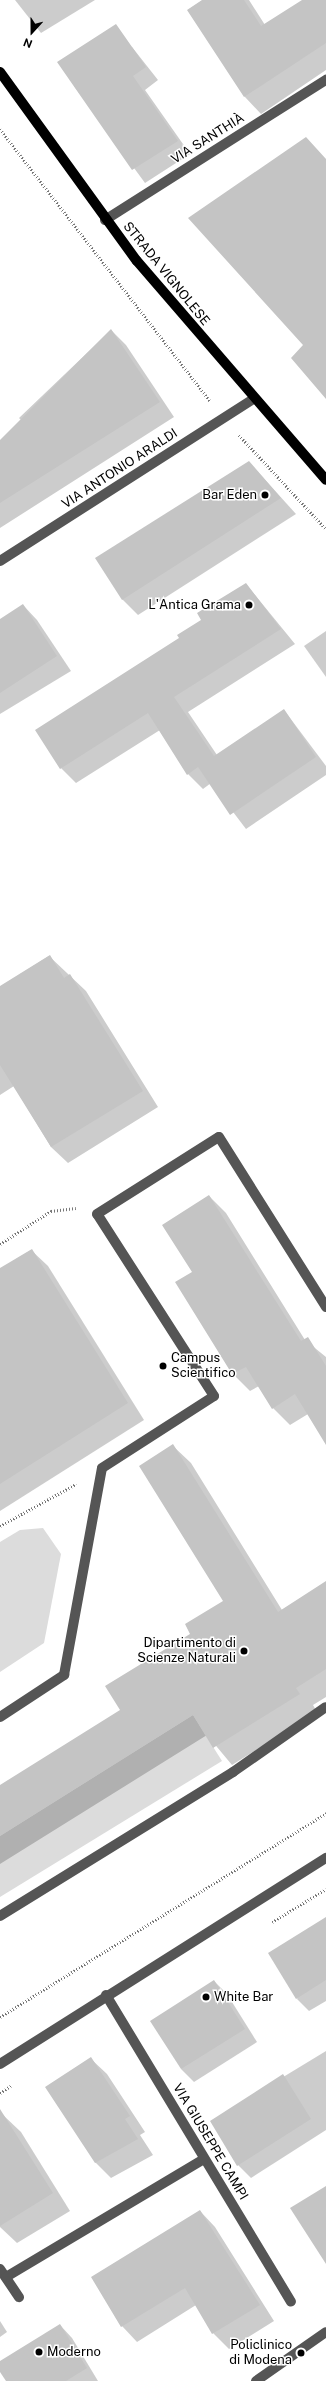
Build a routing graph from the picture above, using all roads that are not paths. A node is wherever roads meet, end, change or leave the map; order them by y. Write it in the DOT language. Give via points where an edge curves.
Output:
graph roads {
  1 [pos="0,72"];
  2 [pos="326,80"];
  3 [pos="105,220"];
  4 [pos="254,399"];
  5 [pos="326,480"];
  6 [pos="0,561"];
  7 [pos="326,1307"];
  8 [pos="326,1707"];
  9 [pos="0,1718"];
  10 [pos="326,1858"];
  11 [pos="0,1916"];
  12 [pos="106,1995"];
  13 [pos="0,2064"];
  14 [pos="204,2158"];
  15 [pos="3,2273"];
  16 [pos="19,2297"];
  17 [pos="291,2302"];
  18 [pos="326,2332"];
  19 [pos="256,2381"];
  1 -- 3 [label="main road, STRADA VIGNOLESE"];
  2 -- 3 [label="street, VIA SANTHIÀ"];
  3 -- 4 [label="main road, STRADA VIGNOLESE"];
  4 -- 5 [label="main road, STRADA VIGNOLESE"];
  4 -- 6 [label="street, VIA ANTONIO ARALDI"];
  7 -- 9 [label="street" via="219,1137 97,1214 214,1396 102,1468 64,1675"];
  8 -- 11 [label="street" via="232,1772"];
  10 -- 12 [label="street"];
  12 -- 13 [label="street"];
  12 -- 14 [label="street, VIA GIUSEPPE CAMPI"];
  14 -- 15 [label="street"];
  14 -- 17 [label="street, VIA GIUSEPPE CAMPI"];
  15 -- 16 [label="street"];
  18 -- 19 [label="street"];
}
